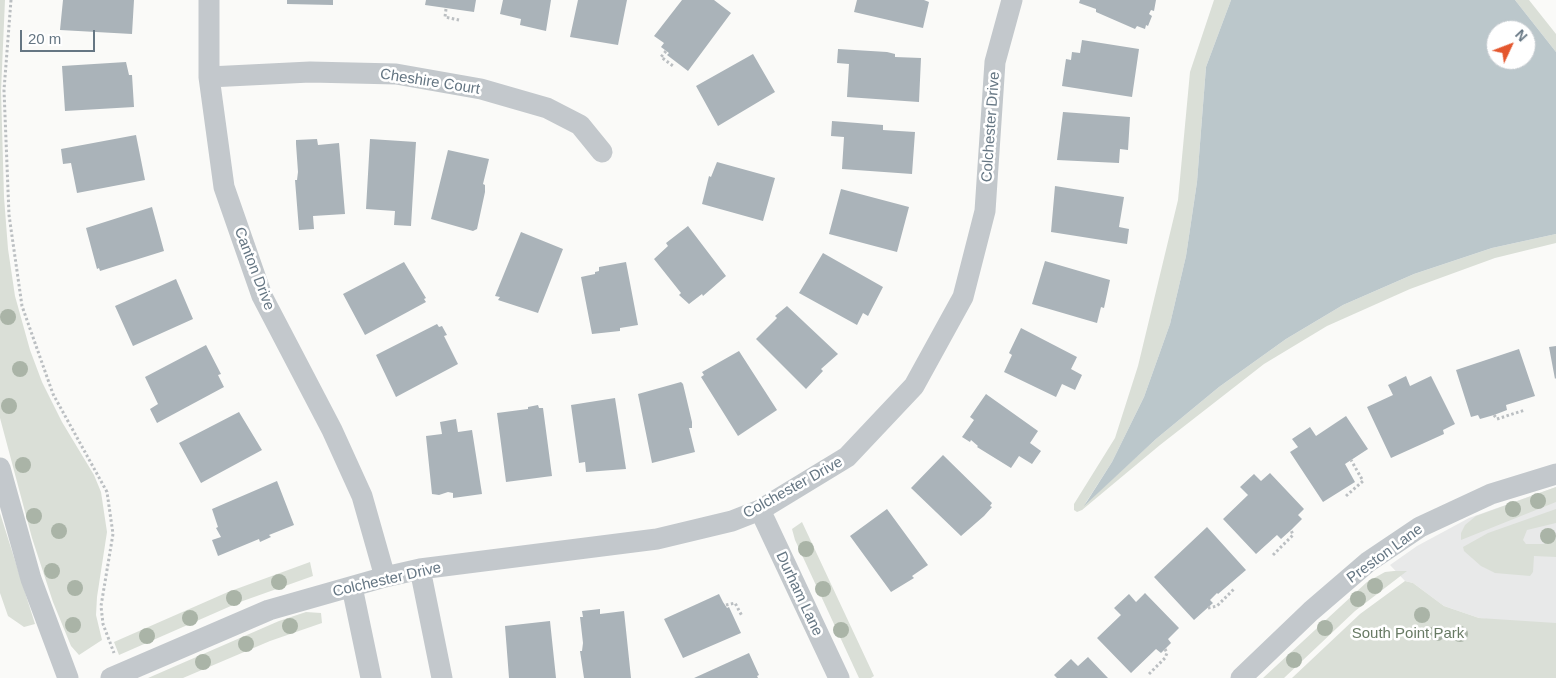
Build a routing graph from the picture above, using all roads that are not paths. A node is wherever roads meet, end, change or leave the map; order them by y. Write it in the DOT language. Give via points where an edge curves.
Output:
graph roads {
  1 [pos="209,0"];
  2 [pos="1012,0"];
  3 [pos="210,77"];
  4 [pos="602,152"];
  5 [pos="0,468"];
  6 [pos="1556,474"];
  7 [pos="760,510"];
  8 [pos="420,569"];
  9 [pos="385,577"];
  10 [pos="352,587"];
  11 [pos="68,678"];
  12 [pos="111,678"];
  13 [pos="371,678"];
  14 [pos="442,678"];
  15 [pos="839,678"];
  16 [pos="1241,678"];
  1 -- 3 [label="street, Canton Drive"];
  2 -- 7 [label="street, Colchester Drive" via="995,62 984,211 963,297 914,386 847,457"];
  3 -- 4 [label="street, Cheshire Court" via="310,72 396,74 472,88 547,108 580,126"];
  3 -- 9 [label="street, Canton Drive" via="224,188 262,296 332,430 358,488"];
  5 -- 11 [label="street" via="31,579"];
  6 -- 16 [label="street, Preston Lane" via="1490,494 1420,527 1368,562"];
  7 -- 8 [label="street, Colchester Drive" via="732,521 657,539"];
  7 -- 15 [label="street, Durham Lane"];
  8 -- 9 [label="street, Colchester Drive"];
  8 -- 14 [label="street"];
  9 -- 10 [label="street, Colchester Drive"];
  10 -- 12 [label="street, Colchester Drive" via="269,610"];
  10 -- 13 [label="street"];
}
